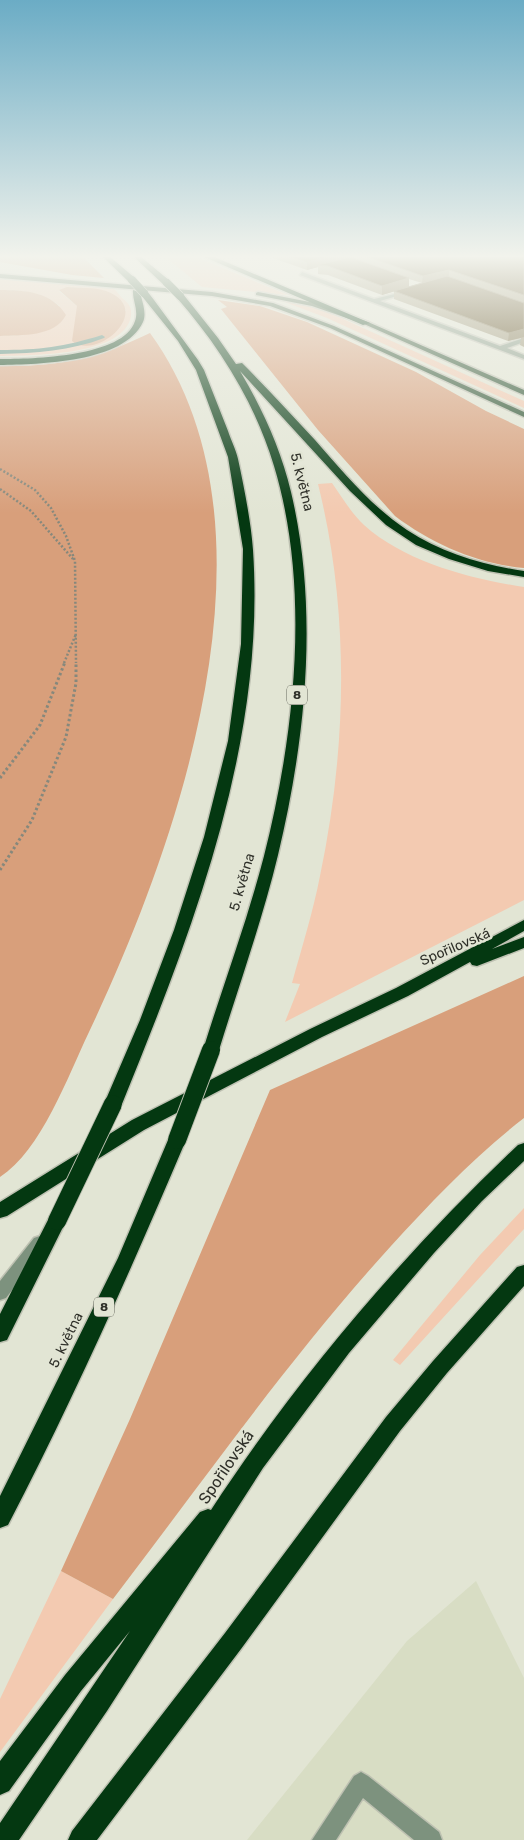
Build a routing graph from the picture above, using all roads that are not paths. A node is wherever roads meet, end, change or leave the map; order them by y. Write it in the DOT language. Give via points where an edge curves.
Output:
graph roads {
  1 [pos="119,342"];
  2 [pos="181,342"];
  3 [pos="363,342"];
  4 [pos="409,342"];
  5 [pos="483,342"];
  6 [pos="518,342"];
  7 [pos="219,344"];
  8 [pos="500,348"];
  9 [pos="524,358"];
  10 [pos="0,362"];
  11 [pos="524,393"];
  12 [pos="524,415"];
  13 [pos="524,574"];
  14 [pos="524,925"];
  15 [pos="524,942"];
  16 [pos="402,992"];
  17 [pos="524,1150"];
  18 [pos="0,1211"];
  19 [pos="57,1221"];
  20 [pos="524,1272"];
  21 [pos="0,1293"];
  22 [pos="0,1334"];
  23 [pos="255,1462"];
  24 [pos="0,1518"];
  25 [pos="0,1782"];
  26 [pos="4,1840"];
  27 [pos="82,1840"];
  28 [pos="323,1840"];
  29 [pos="431,1840"];
  1 -- 10 [label="highway" via="94,352 57,359"];
  2 -- 19 [label="highway, bridge" via="199,368 221,419 231,448 244,512 249,548 249,598 238,716 206,855 170,965 112,1104"];
  3 -- 12 [label="main road"];
  4 -- 11 [label="main road"];
  5 -- 8 [label="street"];
  6 -- 8 [label="street"];
  7 -- 13 [label="highway" via="390,523 463,560"];
  7 -- 24 [label="highway, 5. května / 8, bridge" via="262,420 286,490 295,544 299,639 290,758 271,854 256,909 210,1050 176,1140 128,1258"];
  8 -- 9 [label="street"];
  14 -- 16 [label="highway"];
  15 -- 16 [label="highway, Spořilovská"];
  16 -- 18 [label="highway" via="138,1126"];
  17 -- 23 [label="highway, Spořilovská" via="433,1242 348,1340"];
  19 -- 21 [label="street"];
  19 -- 22 [label="highway"];
  20 -- 27 [label="highway" via="393,1424"];
  23 -- 25 [label="highway" via="73,1683"];
  23 -- 26 [label="highway, Spořilovská"];
  28 -- 29 [label="street" via="361,1783"];
}
